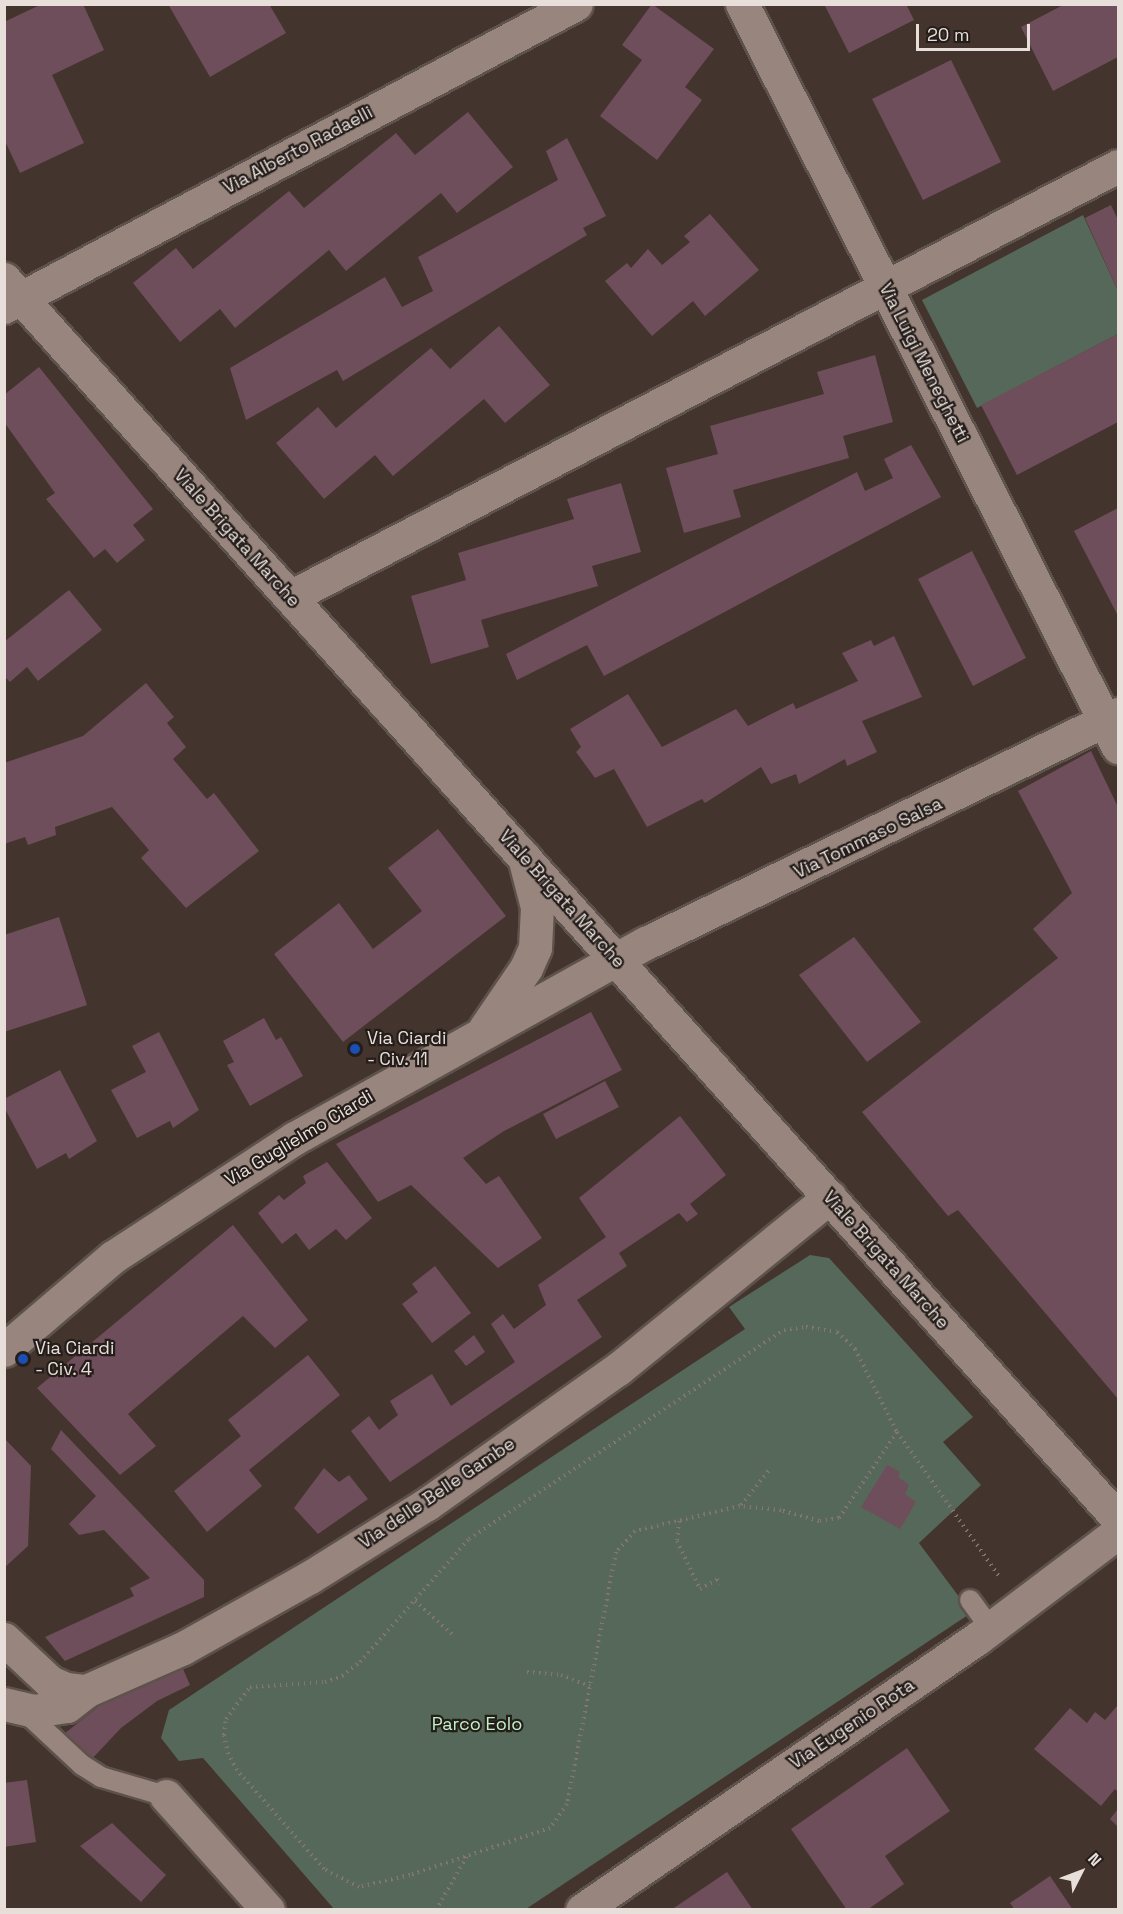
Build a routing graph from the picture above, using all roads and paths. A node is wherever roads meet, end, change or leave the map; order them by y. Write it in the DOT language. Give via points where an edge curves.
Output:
graph roads {
  1 [pos="576,4"];
  2 [pos="742,4"];
  3 [pos="1119,166"];
  4 [pos="885,287"];
  5 [pos="10,294"];
  6 [pos="290,597"];
  7 [pos="1114,727"];
  8 [pos="524,857"];
  9 [pos="616,960"];
  10 [pos="480,1034"];
  11 [pos="830,1197"];
  12 [pos="4,1350"];
  13 [pos="897,1432"];
  14 [pos="770,1469"];
  15 [pos="740,1506"];
  16 [pos="1119,1519"];
  17 [pos="679,1521"];
  18 [pos="1119,1532"];
  19 [pos="1007,1572"];
  20 [pos="720,1584"];
  21 [pos="970,1600"];
  22 [pos="415,1601"];
  23 [pos="990,1628"];
  24 [pos="452,1634"];
  25 [pos="4,1639"];
  26 [pos="36,1671"];
  27 [pos="527,1672"];
  28 [pos="590,1686"];
  29 [pos="86,1691"];
  30 [pos="11,1705"];
  31 [pos="166,1797"];
  32 [pos="467,1855"];
  33 [pos="268,1910"];
  34 [pos="436,1910"];
  35 [pos="582,1910"];
  1 -- 5 [label="street, Via Alberto Radaelli"];
  2 -- 4 [label="street, Via Luigi Meneghetti"];
  3 -- 4 [label="street"];
  4 -- 6 [label="street"];
  4 -- 7 [label="street, Via Luigi Meneghetti"];
  5 -- 6 [label="street, Viale Brigata Marche"];
  6 -- 8 [label="street, Viale Brigata Marche"];
  7 -- 9 [label="street, Via Tommaso Salsa"];
  8 -- 9 [label="street, Viale Brigata Marche"];
  8 -- 10 [label="street" via="537,907 535,948 526,968"];
  9 -- 10 [label="street, Via Guglielmo Ciardi"];
  9 -- 11 [label="street, Viale Brigata Marche"];
  10 -- 12 [label="street, Via Guglielmo Ciardi" via="295,1138 182,1209 113,1257"];
  11 -- 16 [label="street, Viale Brigata Marche"];
  11 -- 29 [label="street, Via delle Belle Gambe" via="618,1369 427,1504 241,1618"];
  13 -- 15 [label="path" via="839,1518 819,1521 781,1510"];
  13 -- 19 [label="path" via="1000,1577"];
  13 -- 22 [label="path" via="855,1350 837,1332 806,1327 784,1330 470,1539"];
  14 -- 15 [label="path"];
  15 -- 17 [label="path"];
  17 -- 20 [label="path" via="677,1541 700,1589 717,1580"];
  17 -- 28 [label="path" via="635,1531 616,1552"];
  18 -- 23 [label="street, Via Eugenio Rota"];
  21 -- 23 [label="lane"];
  22 -- 24 [label="path"];
  22 -- 32 [label="path" via="360,1662 342,1676 325,1682 250,1688 239,1696 226,1719 224,1735 237,1770 324,1869 341,1880 359,1887 377,1884"];
  23 -- 35 [label="street, Via Eugenio Rota"];
  25 -- 26 [label="street"];
  26 -- 29 [label="street" via="66,1689"];
  26 -- 30 [label="street" via="34,1688"];
  27 -- 28 [label="path" via="561,1675"];
  28 -- 32 [label="path" via="562,1816 550,1828"];
  29 -- 30 [label="street, Via delle Belle Gambe" via="67,1706 52,1711"];
  30 -- 31 [label="lane" via="101,1777"];
  31 -- 33 [label="street"];
  32 -- 34 [label="path"];
}
